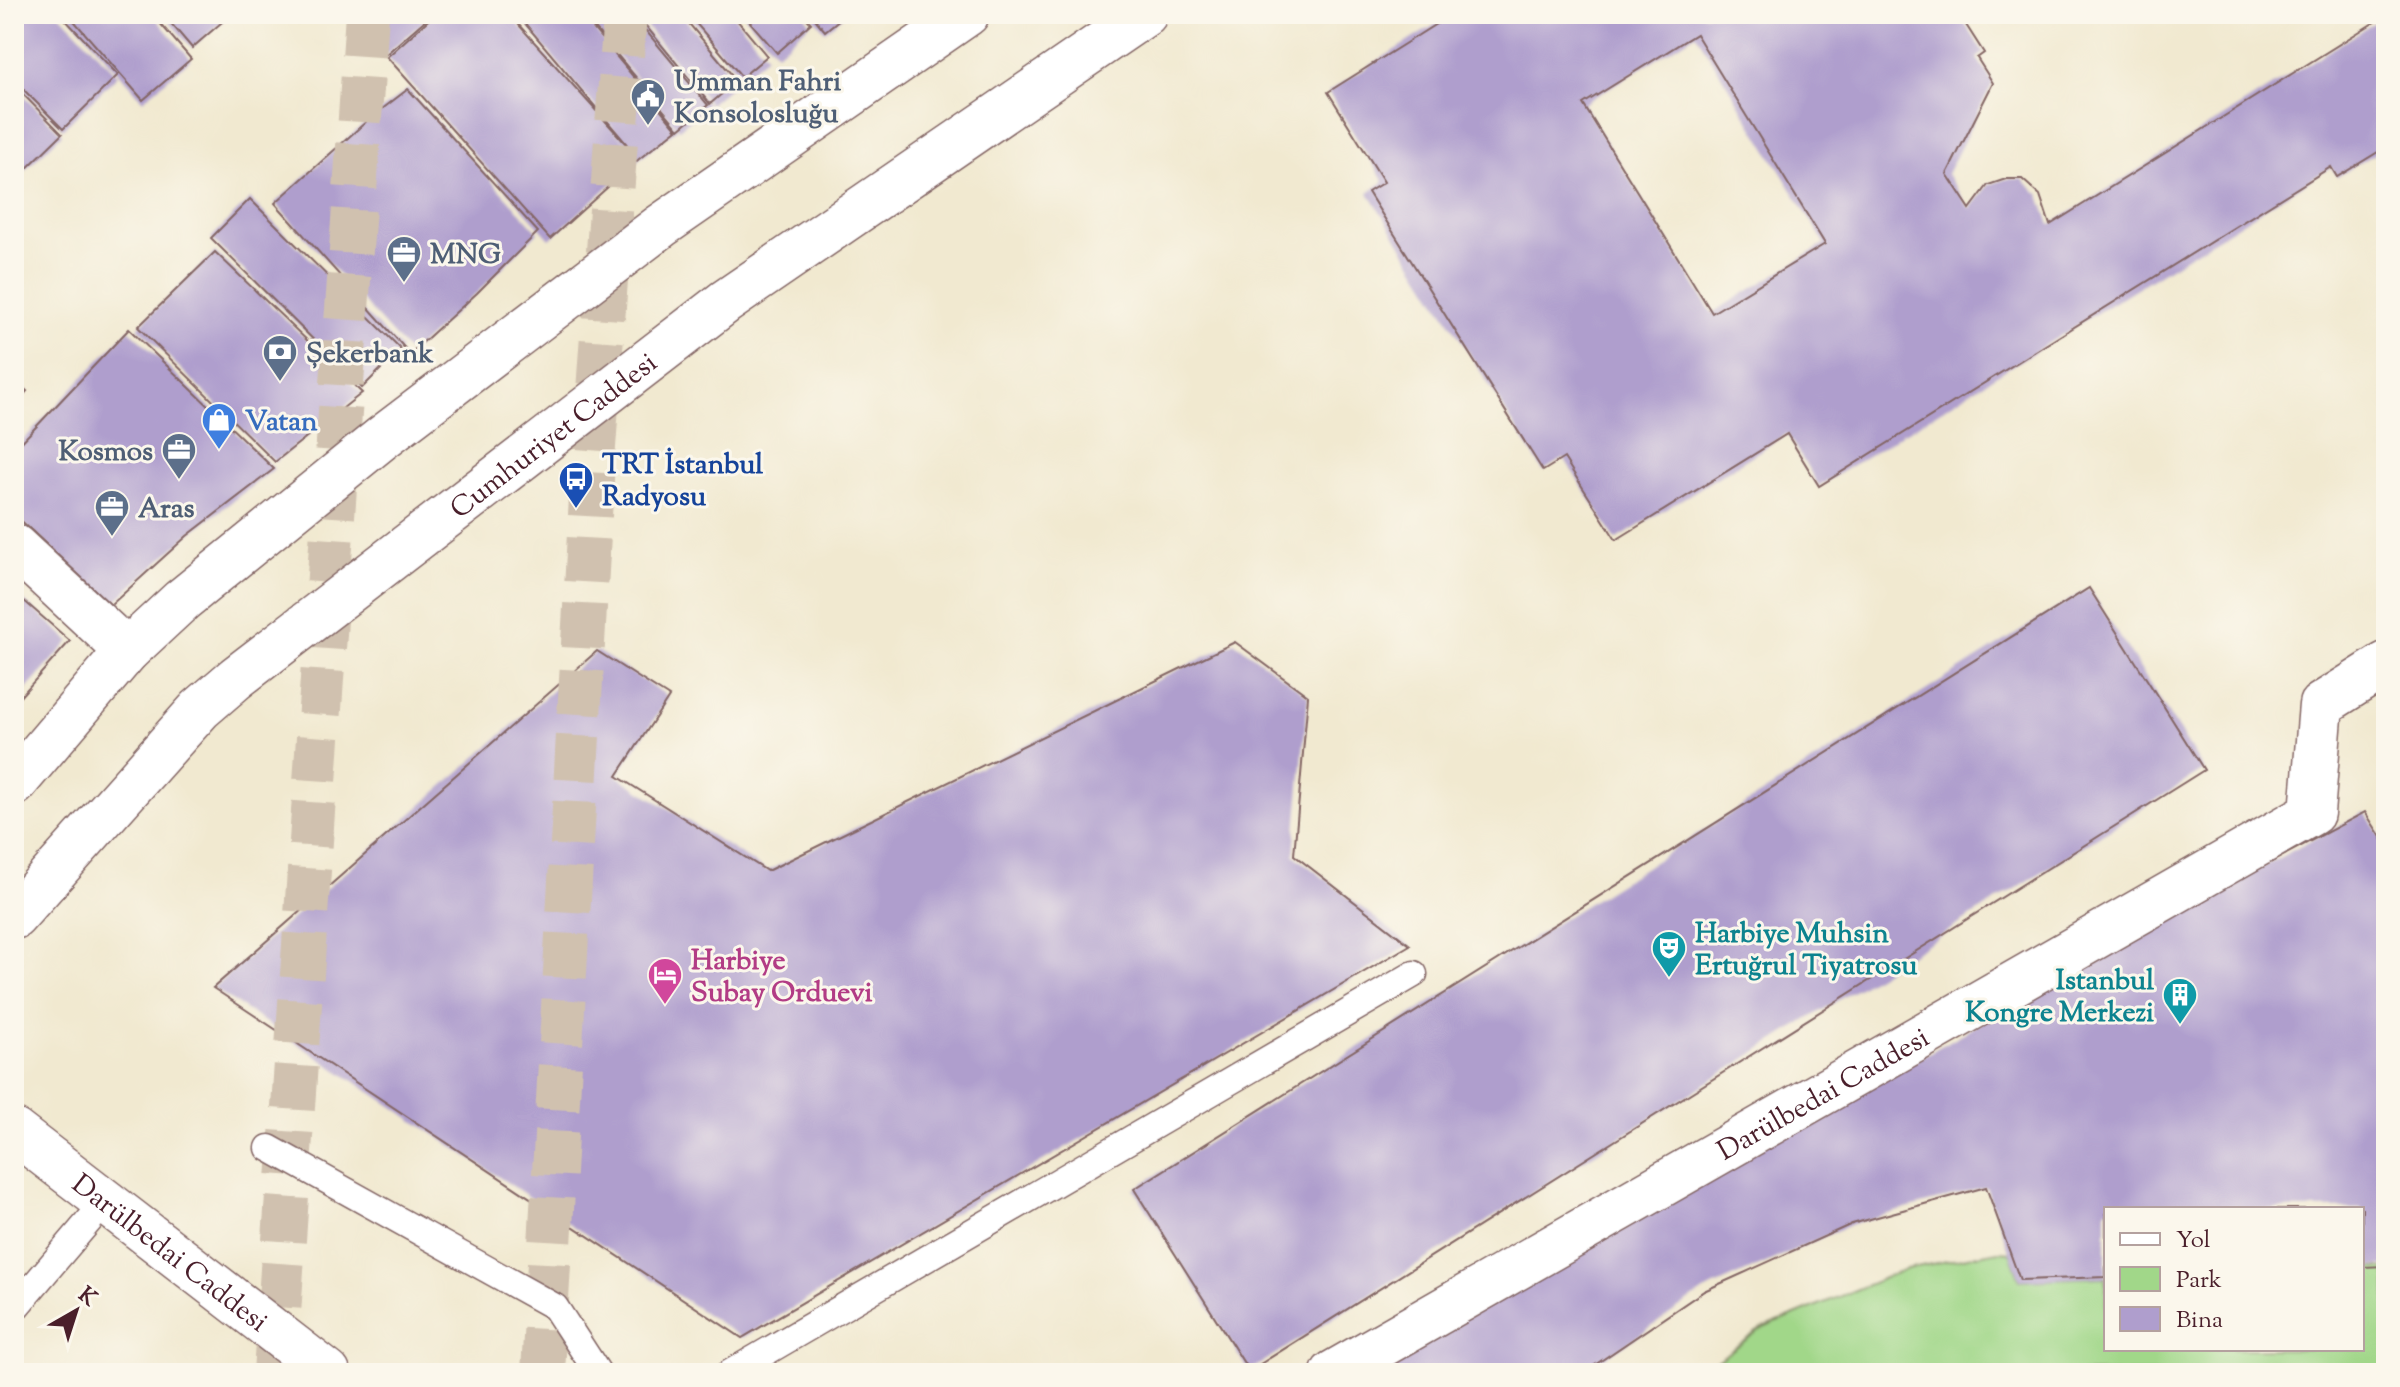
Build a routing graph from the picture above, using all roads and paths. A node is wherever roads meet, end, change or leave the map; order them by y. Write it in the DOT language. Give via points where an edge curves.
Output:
graph roads {
  1 [pos="967,14"];
  2 [pos="1145,14"];
  3 [pos="14,546"];
  4 [pos="127,651"];
  5 [pos="2386,664"];
  6 [pos="14,784"];
  7 [pos="14,917"];
  8 [pos="1414,974"];
  9 [pos="14,1131"];
  10 [pos="269,1148"];
  11 [pos="106,1201"];
  12 [pos="14,1309"];
  13 [pos="328,1373"];
  14 [pos="598,1373"];
  15 [pos="730,1373"];
  16 [pos="1333,1373"];
  1 -- 4 [label="main road" via="661,226 407,419 182,600"];
  2 -- 7 [label="main road, Cumhuriyet Caddesi" via="725,302 236,678 200,709"];
  3 -- 4 [label="main road"];
  4 -- 6 [label="main road"];
  5 -- 16 [label="main road, Darülbedai Caddesi" via="2321,705 2312,813"];
  8 -- 15 [label="lane"];
  9 -- 11 [label="main road, Darülbedai Caddesi"];
  10 -- 14 [label="lane" via="555,1307"];
  11 -- 12 [label="lane"];
  11 -- 13 [label="main road, Darülbedai Caddesi"];
}
